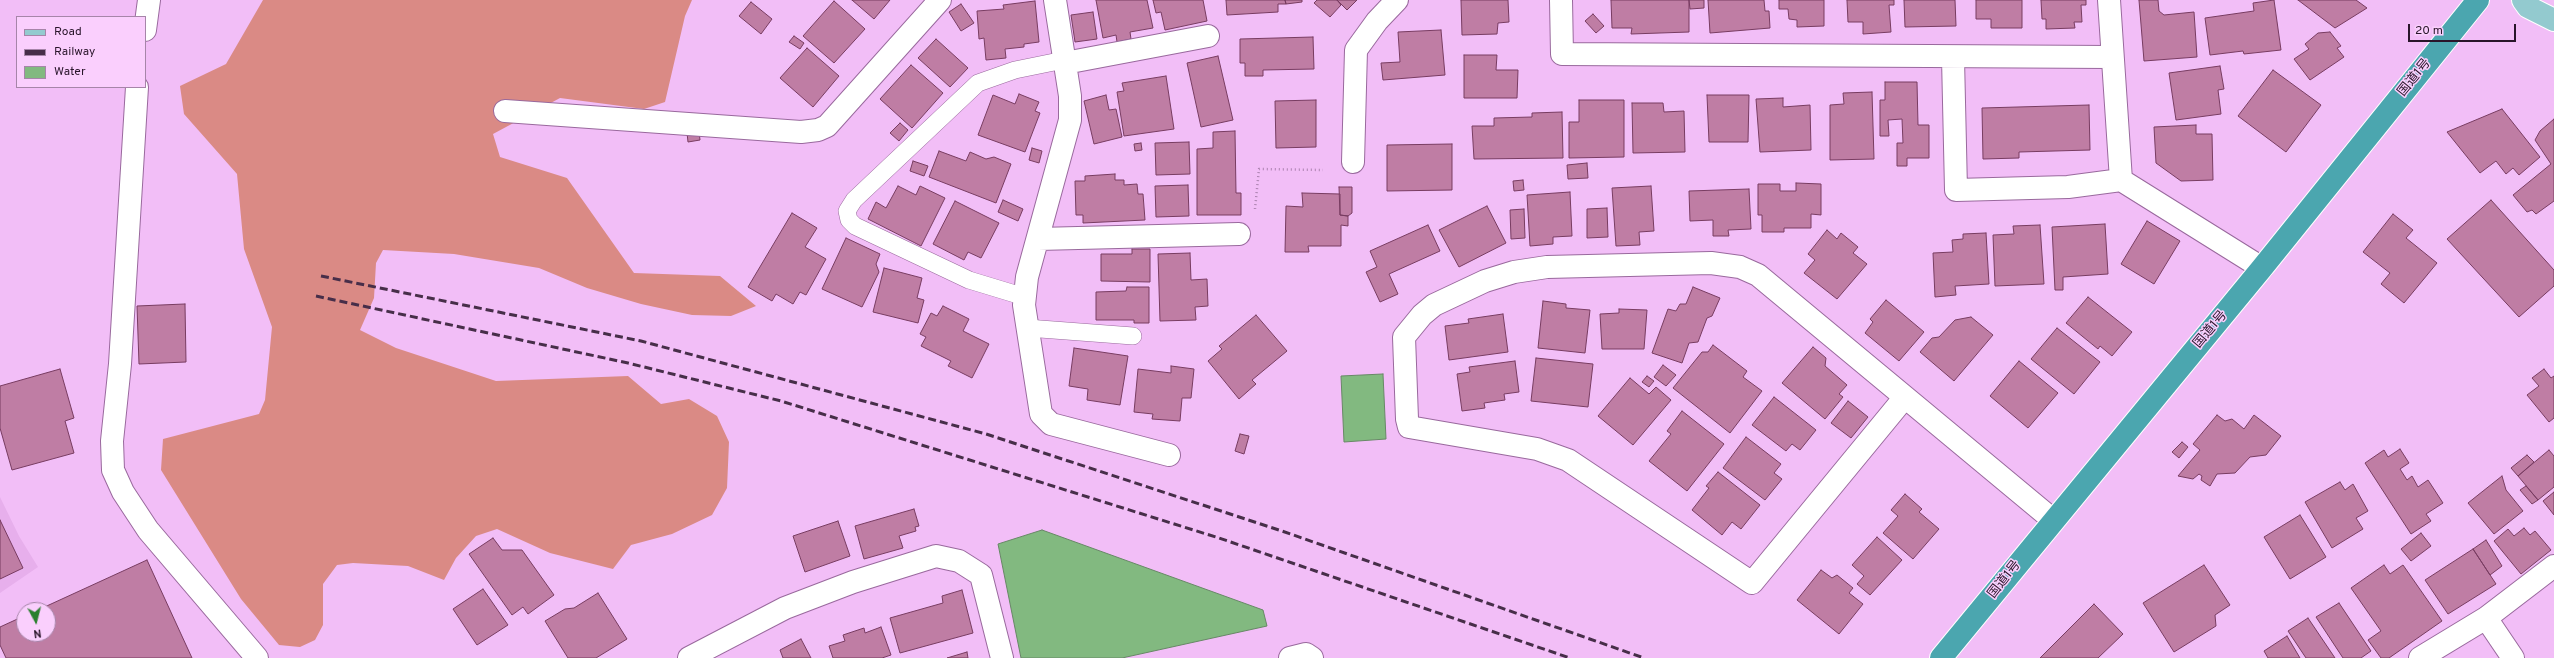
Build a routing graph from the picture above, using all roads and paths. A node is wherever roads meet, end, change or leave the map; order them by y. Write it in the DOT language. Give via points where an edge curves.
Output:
graph roads {
  1 [pos="149,0"];
  2 [pos="940,0"];
  3 [pos="1055,0"];
  4 [pos="1397,0"];
  5 [pos="1561,0"];
  6 [pos="2109,0"];
  7 [pos="2478,0"];
  8 [pos="2523,0"];
  9 [pos="2554,20"];
  10 [pos="146,22"];
  11 [pos="1208,36"];
  12 [pos="2111,57"];
  13 [pos="1953,58"];
  14 [pos="1065,62"];
  15 [pos="137,88"];
  16 [pos="505,112"];
  17 [pos="1353,162"];
  18 [pos="2121,180"];
  19 [pos="1239,234"];
  20 [pos="1038,239"];
  21 [pos="2262,268"];
  22 [pos="1024,297"];
  23 [pos="1027,328"];
  24 [pos="1133,336"];
  25 [pos="1905,397"];
  26 [pos="1169,455"];
  27 [pos="2053,520"];
  28 [pos="2554,566"];
  29 [pos="2486,618"];
  30 [pos="257,658"];
  31 [pos="689,658"];
  32 [pos="1002,658"];
  33 [pos="1290,658"];
  34 [pos="1312,658"];
  35 [pos="1941,658"];
  36 [pos="2420,658"];
  37 [pos="2513,658"];
  1 -- 10 [label="street"];
  2 -- 16 [label="street" via="828,126 818,130 801,132"];
  3 -- 14 [label="street"];
  4 -- 17 [label="street" via="1377,21 1356,50"];
  5 -- 13 [label="street" via="1562,54"];
  6 -- 12 [label="street"];
  7 -- 21 [label="highway, 国道1号"];
  8 -- 9 [label="main road" via="2528,7"];
  11 -- 14 [label="street"];
  12 -- 13 [label="street"];
  12 -- 18 [label="street"];
  13 -- 18 [label="street" via="1956,190 2068,187"];
  14 -- 20 [label="street" via="1070,96 1070,120"];
  14 -- 22 [label="lane" via="1015,70 978,83 854,200 847,211 849,220 855,226 968,280"];
  15 -- 30 [label="street" via="120,364 112,441 113,470 122,492 148,530"];
  17 -- 19 [label="path" via="1323,170 1259,169 1253,234"];
  18 -- 21 [label="street"];
  19 -- 20 [label="street"];
  20 -- 22 [label="street"];
  21 -- 27 [label="highway, 国道1号"];
  22 -- 23 [label="street"];
  23 -- 24 [label="lane"];
  23 -- 26 [label="street" via="1041,414 1051,424"];
  25 -- 25 [label="street" via="1758,275 1740,267 1711,263 1547,267 1514,272 1485,281 1434,305 1404,337 1409,427 1537,449 1568,460 1752,583"];
  25 -- 27 [label="street"];
  27 -- 35 [label="highway, 国道1号"];
  28 -- 29 [label="street"];
  29 -- 36 [label="street"];
  29 -- 37 [label="street"];
  31 -- 32 [label="street" via="785,608 853,582 936,556 958,561 981,575"];
  33 -- 34 [label="street" via="1306,654"];
}
